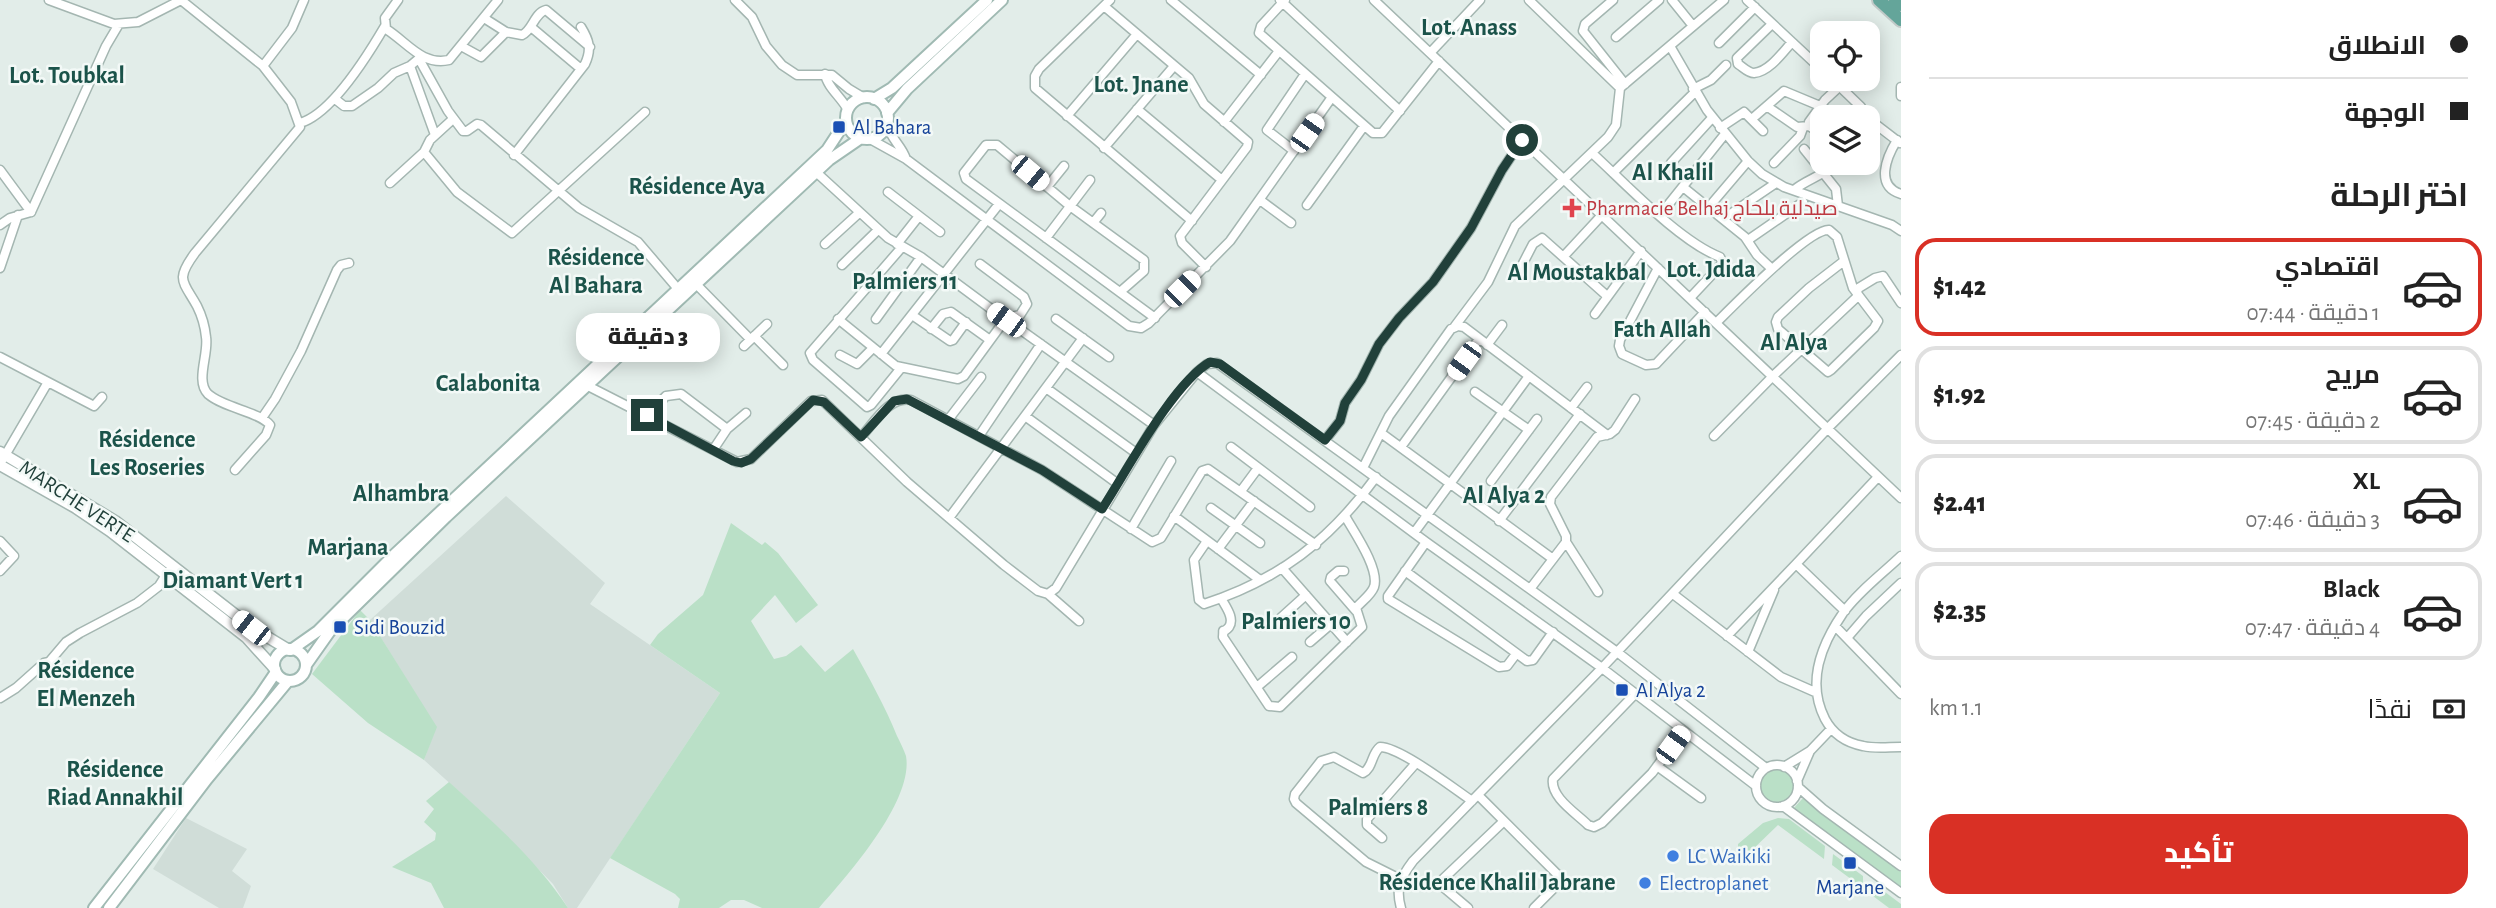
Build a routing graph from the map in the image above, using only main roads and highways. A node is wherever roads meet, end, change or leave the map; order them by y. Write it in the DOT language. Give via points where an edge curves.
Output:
graph roads {
  1 [pos="987,0"];
  2 [pos="1002,0"];
  3 [pos="1879,0"];
  4 [pos="1895,0"];
  5 [pos="1901,5"];
  6 [pos="1901,20"];
  7 [pos="869,98"];
  8 [pos="847,116"];
  9 [pos="887,117"];
  10 [pos="865,138"];
  11 [pos="290,650"];
  12 [pos="306,665"];
  13 [pos="275,670"];
  14 [pos="288,681"];
  15 [pos="94,908"];
  16 [pos="110,908"];
  1 -- 7 [label="main road" via="892,88"];
  2 -- 9 [label="main road" via="906,89"];
  3 -- 6 [label="main road"];
  4 -- 5 [label="main road"];
  7 -- 8 [label="main road" via="854,102"];
  7 -- 9 [label="main road" via="883,106"];
  8 -- 10 [label="main road" via="853,134"];
  8 -- 11 [label="main road" via="827,150 318,631"];
  9 -- 10 [label="main road" via="881,133"];
  10 -- 12 [label="main road" via="816,172 446,517 345,615"];
  11 -- 12 [label="main road" via="301,654"];
  11 -- 13 [label="main road" via="279,654"];
  12 -- 14 [label="main road" via="302,675"];
  13 -- 14 [label="main road"];
  13 -- 15 [label="main road" via="259,697"];
  14 -- 16 [label="main road"];
}
